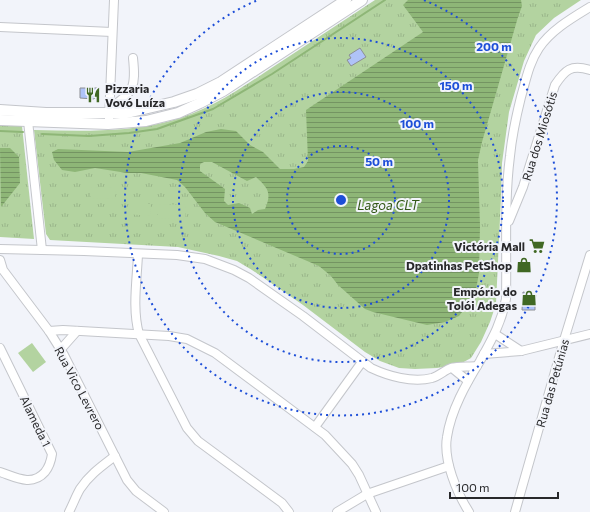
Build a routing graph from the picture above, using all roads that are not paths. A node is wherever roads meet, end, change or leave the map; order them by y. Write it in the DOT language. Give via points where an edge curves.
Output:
graph roads {
  1 [pos="114,0"];
  2 [pos="362,0"];
  3 [pos="344,5"];
  4 [pos="590,6"];
  5 [pos="0,27"];
  6 [pos="112,32"];
  7 [pos="134,58"];
  8 [pos="590,70"];
  9 [pos="0,110"];
  10 [pos="109,111"];
  11 [pos="46,113"];
  12 [pos="0,120"];
  13 [pos="28,121"];
  14 [pos="108,124"];
  15 [pos="507,226"];
  16 [pos="0,249"];
  17 [pos="42,250"];
  18 [pos="138,254"];
  19 [pos="590,255"];
  20 [pos="0,260"];
  21 [pos="49,331"];
  22 [pos="77,331"];
  23 [pos="138,334"];
  24 [pos="495,334"];
  25 [pos="590,334"];
  26 [pos="564,340"];
  27 [pos="0,348"];
  28 [pos="61,349"];
  29 [pos="521,351"];
  30 [pos="484,354"];
  31 [pos="362,362"];
  32 [pos="477,366"];
  33 [pos="452,368"];
  34 [pos="468,382"];
  35 [pos="315,427"];
  36 [pos="115,456"];
  37 [pos="450,466"];
  38 [pos="0,472"];
  39 [pos="367,494"];
  40 [pos="152,503"];
  41 [pos="69,512"];
  42 [pos="150,512"];
  43 [pos="164,512"];
  44 [pos="289,512"];
  45 [pos="336,512"];
  46 [pos="376,512"];
  47 [pos="469,512"];
  48 [pos="515,512"];
  1 -- 6 [label="street"];
  2 -- 3 [label="main road"];
  3 -- 10 [label="main road" via="198,94 127,113"];
  3 -- 14 [label="main road" via="223,91 200,104 146,121"];
  4 -- 15 [label="street" via="550,35 539,48 529,67 510,157"];
  5 -- 6 [label="street"];
  6 -- 10 [label="street"];
  7 -- 10 [label="street" via="135,79 132,87"];
  8 -- 15 [label="street, Rua dos Miosótis" via="573,67 566,71 555,85 524,186"];
  9 -- 11 [label="main road"];
  10 -- 11 [label="main road"];
  10 -- 14 [label="street"];
  11 -- 13 [label="street" via="32,115"];
  12 -- 13 [label="main road"];
  13 -- 14 [label="main road"];
  13 -- 17 [label="street"];
  15 -- 24 [label="street" via="506,299 503,316"];
  16 -- 17 [label="street"];
  17 -- 18 [label="street"];
  18 -- 23 [label="street" via="135,306"];
  18 -- 31 [label="street" via="205,259 234,270 263,287"];
  19 -- 26 [label="street, Rua das Petúnias"];
  20 -- 21 [label="street, Rua Vico Levrero" via="3,270"];
  21 -- 22 [label="street"];
  21 -- 28 [label="street, Rua Vico Levrero"];
  22 -- 23 [label="street"];
  22 -- 28 [label="street"];
  23 -- 35 [label="street" via="187,339 201,345"];
  23 -- 44 [label="street" via="187,428 198,441 282,503"];
  24 -- 29 [label="street"];
  24 -- 30 [label="street"];
  25 -- 26 [label="street"];
  26 -- 29 [label="street"];
  26 -- 48 [label="street, Rua das Petúnias"];
  27 -- 38 [label="street, Alameda 1" via="52,454 48,468 42,476 33,480 23,480"];
  28 -- 36 [label="street, Rua Vico Levrero"];
  29 -- 30 [label="street"];
  30 -- 32 [label="street"];
  31 -- 33 [label="street" via="382,373 400,378 432,378"];
  31 -- 35 [label="street"];
  32 -- 33 [label="street"];
  32 -- 34 [label="street"];
  33 -- 34 [label="street"];
  34 -- 37 [label="street" via="451,419 447,438"];
  35 -- 39 [label="street" via="352,464"];
  36 -- 40 [label="street, Rua Vico Levrero" via="131,486"];
  36 -- 41 [label="street" via="88,479"];
  37 -- 39 [label="street"];
  37 -- 47 [label="street"];
  39 -- 45 [label="street"];
  39 -- 46 [label="street"];
  40 -- 42 [label="street"];
  40 -- 43 [label="street, Rua Vico Levrero"];
}
